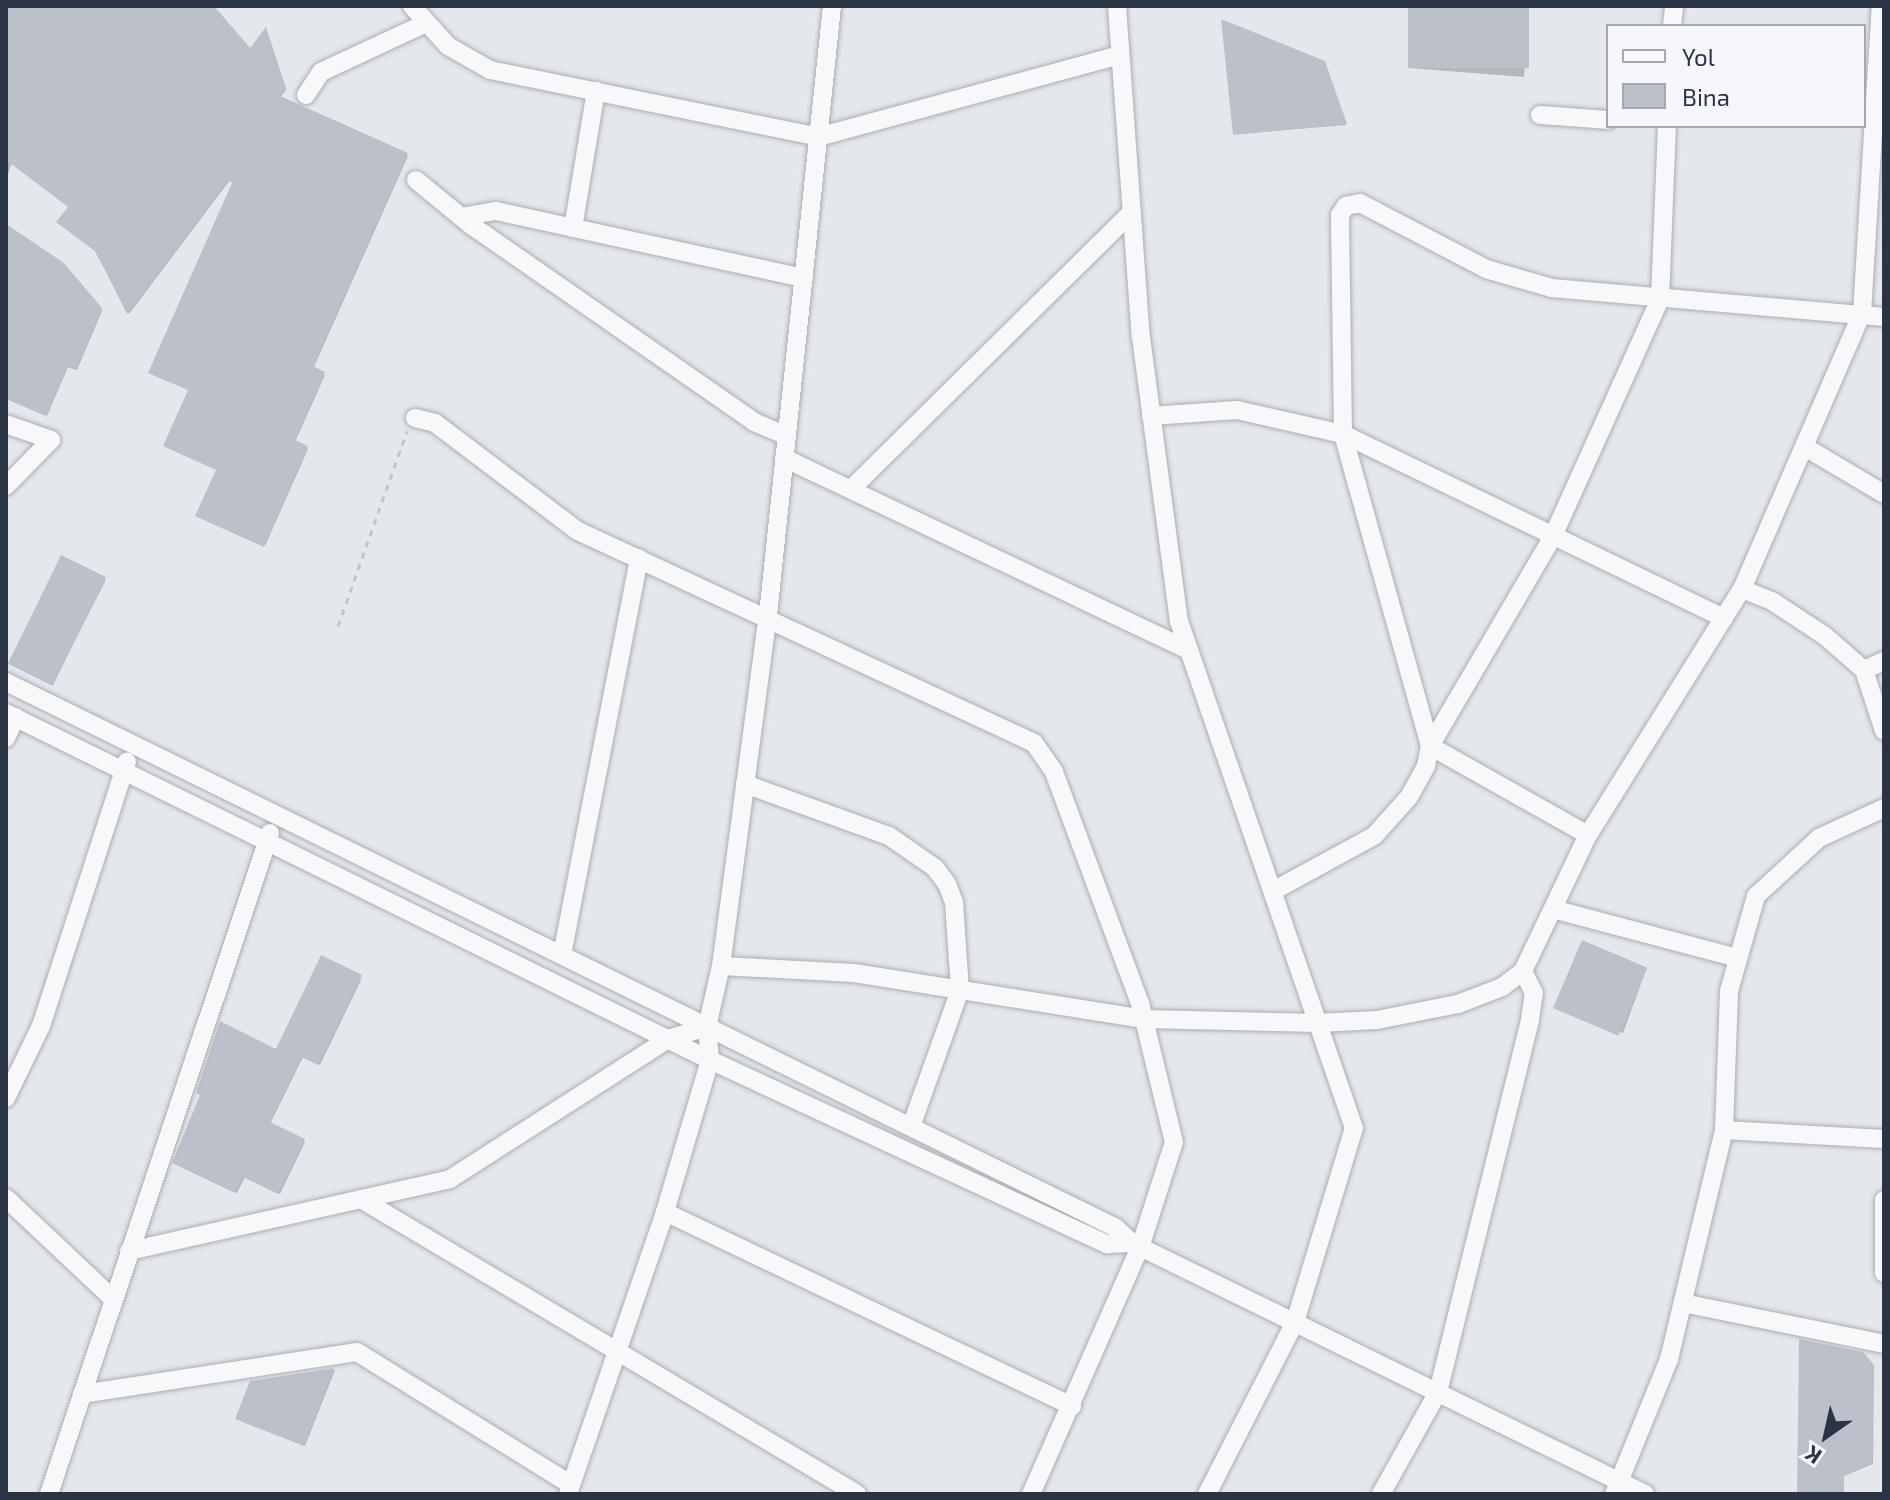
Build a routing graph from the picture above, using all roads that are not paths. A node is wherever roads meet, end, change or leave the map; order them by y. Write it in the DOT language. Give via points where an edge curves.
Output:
graph roads {
  1 [pos="412,6"];
  2 [pos="832,6"];
  3 [pos="1117,6"];
  4 [pos="1881,6"];
  5 [pos="424,24"];
  6 [pos="1119,55"];
  7 [pos="596,91"];
  8 [pos="306,95"];
  9 [pos="1540,115"];
  10 [pos="1606,120"];
  11 [pos="1667,128"];
  12 [pos="818,137"];
  13 [pos="416,180"];
  14 [pos="1131,213"];
  15 [pos="461,217"];
  16 [pos="573,228"];
  17 [pos="804,278"];
  18 [pos="1660,299"];
  19 [pos="1862,313"];
  20 [pos="1884,317"];
  21 [pos="1151,416"];
  22 [pos="415,418"];
  23 [pos="6,424"];
  24 [pos="1343,434"];
  25 [pos="787,436"];
  26 [pos="1805,447"];
  27 [pos="784,458"];
  28 [pos="6,486"];
  29 [pos="851,489"];
  30 [pos="1884,494"];
  31 [pos="1553,536"];
  32 [pos="639,558"];
  33 [pos="1742,589"];
  34 [pos="768,615"];
  35 [pos="1724,618"];
  36 [pos="1189,650"];
  37 [pos="1884,661"];
  38 [pos="1864,670"];
  39 [pos="6,682"];
  40 [pos="11,715"];
  41 [pos="1884,731"];
  42 [pos="6,738"];
  43 [pos="133,744"];
  44 [pos="1430,746"];
  45 [pos="124,771"];
  46 [pos="745,784"];
  47 [pos="1884,808"];
  48 [pos="277,814"];
  49 [pos="1588,835"];
  50 [pos="267,842"];
  51 [pos="1273,891"];
  52 [pos="1553,909"];
  53 [pos="562,955"];
  54 [pos="1737,958"];
  55 [pos="721,966"];
  56 [pos="1523,971"];
  57 [pos="960,990"];
  58 [pos="1144,1019"];
  59 [pos="1318,1023"];
  60 [pos="707,1027"];
  61 [pos="668,1039"];
  62 [pos="710,1060"];
  63 [pos="6,1098"];
  64 [pos="911,1127"];
  65 [pos="1724,1130"];
  66 [pos="1884,1139"];
  67 [pos="6,1198"];
  68 [pos="361,1199"];
  69 [pos="1884,1200"];
  70 [pos="665,1212"];
  71 [pos="1136,1245"];
  72 [pos="129,1251"];
  73 [pos="1884,1273"];
  74 [pos="113,1299"];
  75 [pos="1683,1303"];
  76 [pos="1295,1322"];
  77 [pos="1884,1344"];
  78 [pos="617,1349"];
  79 [pos="1438,1392"];
  80 [pos="82,1394"];
  81 [pos="1072,1406"];
  82 [pos="1616,1487"];
  83 [pos="569,1489"];
  84 [pos="49,1494"];
  85 [pos="857,1494"];
  86 [pos="1031,1494"];
  87 [pos="1207,1494"];
  88 [pos="1381,1494"];
  89 [pos="1645,1494"];
  1 -- 5 [label="street"];
  2 -- 12 [label="street"];
  3 -- 6 [label="street"];
  4 -- 19 [label="street"];
  5 -- 7 [label="street" via="448,46 490,70"];
  5 -- 8 [label="street" via="321,72"];
  6 -- 12 [label="street"];
  6 -- 14 [label="street"];
  7 -- 12 [label="street"];
  7 -- 16 [label="street"];
  9 -- 10 [label="street"];
  11 -- 18 [label="street"];
  12 -- 17 [label="street"];
  13 -- 15 [label="street"];
  14 -- 21 [label="street"];
  14 -- 29 [label="street"];
  15 -- 16 [label="street" via="496,211"];
  15 -- 25 [label="street" via="754,422"];
  16 -- 17 [label="street"];
  17 -- 25 [label="street"];
  18 -- 19 [label="street"];
  18 -- 24 [label="street" via="1552,288 1486,269 1409,224 1360,203 1346,206 1340,215"];
  18 -- 31 [label="street"];
  19 -- 20 [label="street"];
  19 -- 26 [label="street"];
  21 -- 24 [label="street" via="1237,410"];
  21 -- 36 [label="street" via="1179,621"];
  22 -- 32 [label="street" via="435,423 578,531"];
  23 -- 28 [label="street" via="51,440"];
  24 -- 31 [label="street"];
  24 -- 44 [label="street"];
  25 -- 27 [label="street"];
  26 -- 30 [label="street"];
  26 -- 33 [label="street"];
  27 -- 29 [label="street"];
  27 -- 34 [label="street"];
  29 -- 36 [label="street"];
  31 -- 35 [label="street"];
  31 -- 44 [label="street"];
  32 -- 34 [label="street"];
  32 -- 53 [label="street"];
  33 -- 35 [label="street"];
  33 -- 38 [label="street" via="1772,601 1825,636"];
  34 -- 46 [label="street"];
  34 -- 58 [label="street" via="1034,743 1054,772"];
  35 -- 49 [label="street"];
  36 -- 51 [label="street"];
  37 -- 38 [label="street"];
  38 -- 41 [label="street"];
  39 -- 43 [label="street"];
  40 -- 42 [label="street"];
  40 -- 45 [label="street"];
  43 -- 45 [label="street"];
  43 -- 48 [label="street"];
  44 -- 49 [label="street"];
  44 -- 51 [label="street" via="1409,797 1374,836"];
  45 -- 50 [label="street"];
  45 -- 63 [label="street" via="41,1026"];
  46 -- 55 [label="street"];
  46 -- 57 [label="street" via="861,824 935,868 954,902"];
  47 -- 54 [label="street" via="1819,838 1779,871 1756,896"];
  48 -- 50 [label="street"];
  48 -- 53 [label="street"];
  49 -- 52 [label="street"];
  50 -- 61 [label="street"];
  50 -- 72 [label="street"];
  51 -- 59 [label="street"];
  52 -- 54 [label="street"];
  52 -- 56 [label="street"];
  53 -- 60 [label="street"];
  54 -- 65 [label="street" via="1729,991"];
  55 -- 57 [label="street" via="854,973"];
  55 -- 60 [label="street"];
  56 -- 59 [label="street" via="1502,987 1458,1004 1377,1020"];
  56 -- 79 [label="street" via="1534,993 1530,1020"];
  57 -- 58 [label="street"];
  57 -- 64 [label="street"];
  58 -- 59 [label="street"];
  58 -- 71 [label="street" via="1174,1142"];
  59 -- 76 [label="street" via="1354,1128"];
  60 -- 61 [label="street"];
  60 -- 62 [label="street"];
  60 -- 64 [label="street"];
  61 -- 62 [label="street"];
  61 -- 68 [label="street" via="450,1179"];
  62 -- 70 [label="street"];
  62 -- 71 [label="street" via="1107,1244"];
  64 -- 71 [label="street" via="1116,1228"];
  65 -- 66 [label="street"];
  65 -- 75 [label="street"];
  67 -- 74 [label="street"];
  68 -- 72 [label="street"];
  68 -- 78 [label="street"];
  69 -- 73 [label="street"];
  70 -- 78 [label="street"];
  70 -- 81 [label="street"];
  71 -- 76 [label="street"];
  71 -- 81 [label="street"];
  72 -- 74 [label="street"];
  74 -- 80 [label="street"];
  75 -- 77 [label="street"];
  75 -- 82 [label="street" via="1669,1359"];
  76 -- 79 [label="street"];
  76 -- 87 [label="street"];
  78 -- 83 [label="street"];
  78 -- 85 [label="street"];
  79 -- 82 [label="street"];
  79 -- 88 [label="street"];
  80 -- 83 [label="street" via="357,1352"];
  80 -- 84 [label="street"];
  81 -- 86 [label="street"];
  82 -- 89 [label="street"];
}
